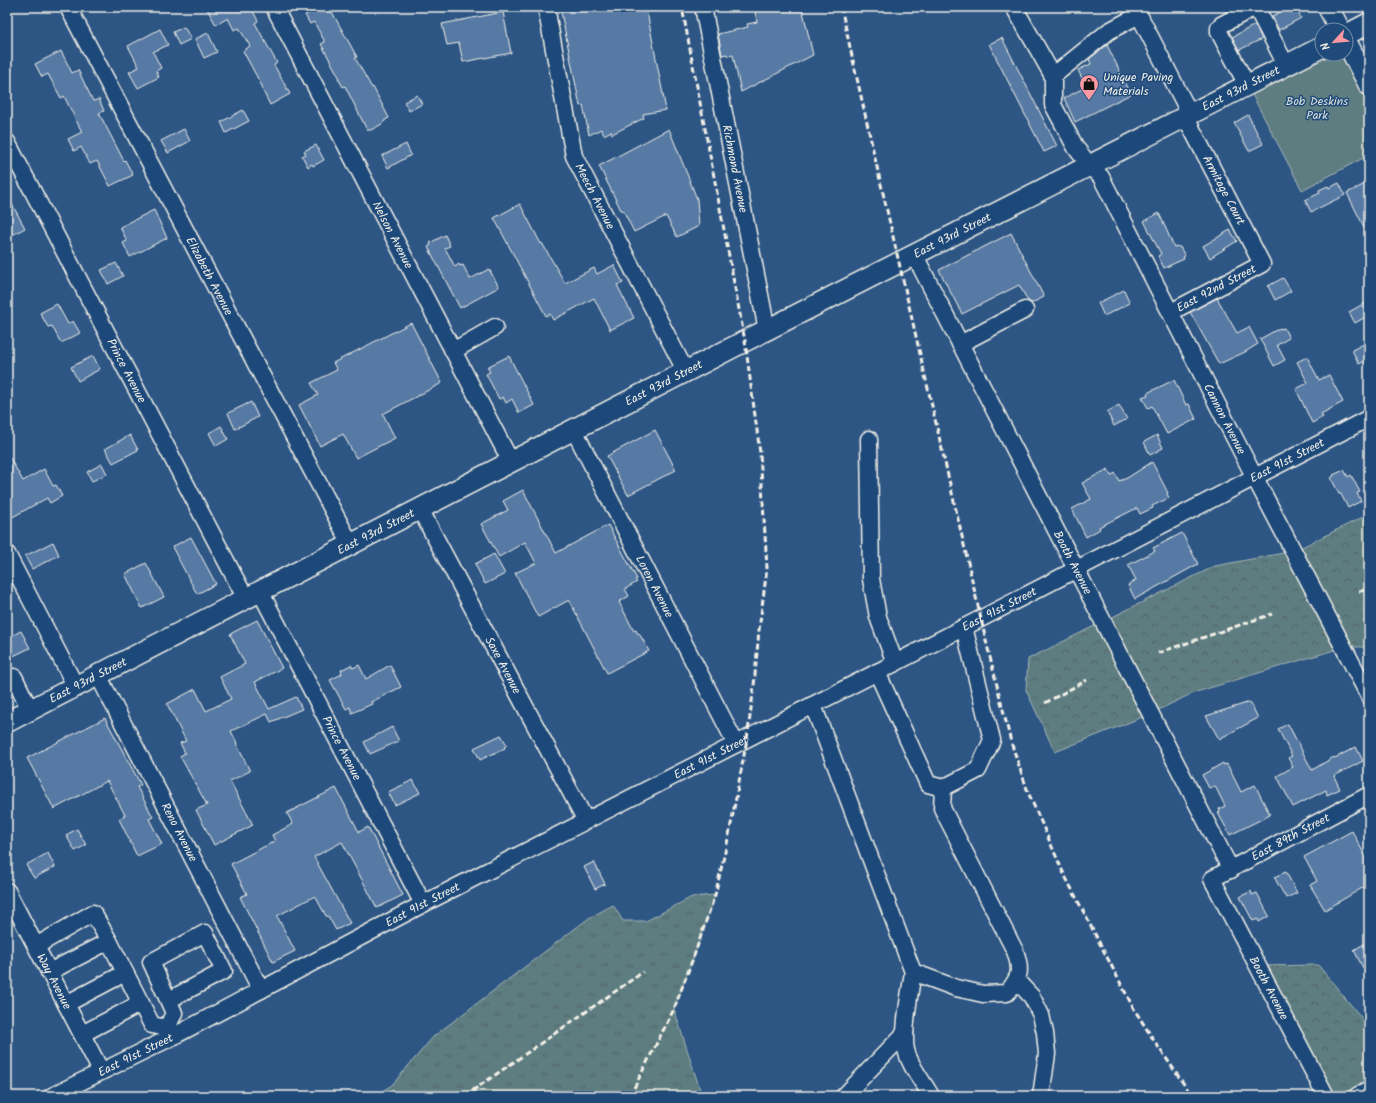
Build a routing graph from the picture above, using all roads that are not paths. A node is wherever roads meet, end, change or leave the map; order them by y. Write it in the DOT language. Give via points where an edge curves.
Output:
graph roads {
  1 [pos="68,7"];
  2 [pos="274,7"];
  3 [pos="546,7"];
  4 [pos="703,7"];
  5 [pos="1014,7"];
  6 [pos="1256,7"];
  7 [pos="1328,7"];
  8 [pos="1137,11"];
  9 [pos="1336,22"];
  10 [pos="1369,23"];
  11 [pos="1354,31"];
  12 [pos="1314,51"];
  13 [pos="1354,56"];
  14 [pos="1286,65"];
  15 [pos="1053,76"];
  16 [pos="1368,81"];
  17 [pos="1247,85"];
  18 [pos="1188,115"];
  19 [pos="7,142"];
  20 [pos="1090,166"];
  21 [pos="914,254"];
  22 [pos="1262,264"];
  23 [pos="1025,310"];
  24 [pos="1171,312"];
  25 [pos="496,327"];
  26 [pos="767,330"];
  27 [pos="960,344"];
  28 [pos="453,350"];
  29 [pos="686,372"];
  30 [pos="1369,418"];
  31 [pos="574,430"];
  32 [pos="869,439"];
  33 [pos="511,462"];
  34 [pos="1254,476"];
  35 [pos="420,509"];
  36 [pos="350,545"];
  37 [pos="7,554"];
  38 [pos="1076,569"];
  39 [pos="254,595"];
  40 [pos="964,627"];
  41 [pos="895,663"];
  42 [pos="877,672"];
  43 [pos="98,675"];
  44 [pos="14,677"];
  45 [pos="76,686"];
  46 [pos="1369,696"];
  47 [pos="813,705"];
  48 [pos="30,710"];
  49 [pos="7,722"];
  50 [pos="736,744"];
  51 [pos="942,788"];
  52 [pos="1369,795"];
  53 [pos="586,821"];
  54 [pos="1231,870"];
  55 [pos="1212,879"];
  56 [pos="7,891"];
  57 [pos="423,904"];
  58 [pos="108,940"];
  59 [pos="36,946"];
  60 [pos="49,972"];
  61 [pos="913,972"];
  62 [pos="125,973"];
  63 [pos="1017,981"];
  64 [pos="261,990"];
  65 [pos="169,1000"];
  66 [pos="141,1003"];
  67 [pos="66,1004"];
  68 [pos="170,1032"];
  69 [pos="905,1033"];
  70 [pos="82,1034"];
  71 [pos="101,1071"];
  72 [pos="1369,1089"];
  73 [pos="52,1096"];
  74 [pos="844,1096"];
  75 [pos="931,1096"];
  76 [pos="1041,1096"];
  77 [pos="1326,1096"];
  78 [pos="1357,1096"];
  1 -- 36 [label="street, Elizabeth Avenue"];
  2 -- 28 [label="street, Nelson Avenue"];
  3 -- 29 [label="street, Meech Avenue" via="574,156"];
  4 -- 26 [label="street, Richmond Avenue"];
  5 -- 15 [label="street"];
  6 -- 14 [label="street"];
  6 -- 17 [label="street" via="1219,28"];
  7 -- 9 [label="main road"];
  8 -- 15 [label="street"];
  8 -- 18 [label="street, Armitage Court"];
  10 -- 11 [label="main road"];
  12 -- 14 [label="main road, East 93rd Street"];
  13 -- 16 [label="main road"];
  14 -- 17 [label="main road, East 93rd Street"];
  15 -- 20 [label="street, Cannon Avenue" via="1053,105 1076,148"];
  17 -- 18 [label="main road, East 93rd Street"];
  18 -- 20 [label="main road, East 93rd Street"];
  18 -- 22 [label="street, Armitage Court"];
  19 -- 39 [label="street, Prince Avenue"];
  20 -- 21 [label="main road, East 93rd Street"];
  20 -- 24 [label="street, Cannon Avenue" via="1101,177"];
  21 -- 26 [label="main road, East 93rd Street"];
  21 -- 27 [label="street, Booth Avenue"];
  22 -- 24 [label="street, East 92nd Street"];
  23 -- 27 [label="street"];
  24 -- 34 [label="street, Cannon Avenue"];
  25 -- 28 [label="street"];
  26 -- 29 [label="main road, East 93rd Street"];
  27 -- 38 [label="street, Booth Avenue"];
  28 -- 33 [label="street, Nelson Avenue"];
  29 -- 31 [label="main road, East 93rd Street"];
  30 -- 34 [label="street, East 91st Street"];
  31 -- 33 [label="main road, East 93rd Street"];
  31 -- 50 [label="street, Loren Avenue"];
  32 -- 41 [label="street" via="871,579 878,617"];
  33 -- 35 [label="main road, East 93rd Street"];
  34 -- 38 [label="street, East 91st Street"];
  34 -- 46 [label="street, Cannon Avenue"];
  35 -- 36 [label="main road, East 93rd Street"];
  35 -- 53 [label="street, Saxe Avenue"];
  36 -- 39 [label="main road, East 93rd Street"];
  37 -- 45 [label="street"];
  38 -- 40 [label="street, East 91st Street"];
  38 -- 54 [label="street, Booth Avenue"];
  39 -- 43 [label="main road, East 93rd Street"];
  39 -- 57 [label="street, Prince Avenue"];
  40 -- 41 [label="street, East 91st Street"];
  40 -- 51 [label="street" via="992,740 978,770"];
  41 -- 42 [label="street, East 91st Street"];
  42 -- 47 [label="street, East 91st Street"];
  42 -- 51 [label="street" via="928,784"];
  43 -- 45 [label="main road, East 93rd Street"];
  43 -- 64 [label="street, Reno Avenue"];
  44 -- 48 [label="street"];
  45 -- 48 [label="main road, East 93rd Street"];
  47 -- 50 [label="street, East 91st Street"];
  47 -- 61 [label="street"];
  48 -- 49 [label="main road, East 93rd Street"];
  50 -- 53 [label="street, East 91st Street"];
  51 -- 63 [label="street" via="942,808 1015,951 1020,964"];
  52 -- 54 [label="street, East 89th Street"];
  53 -- 57 [label="street, East 91st Street"];
  54 -- 55 [label="street, East 89th Street"];
  55 -- 77 [label="street, Booth Avenue"];
  56 -- 59 [label="street, Way Avenue"];
  57 -- 64 [label="street, East 91st Street"];
  58 -- 59 [label="street" via="93,913"];
  58 -- 60 [label="street"];
  58 -- 62 [label="street"];
  59 -- 60 [label="street, Way Avenue"];
  60 -- 67 [label="street, Way Avenue"];
  61 -- 63 [label="street" via="956,988 984,994 1008,993"];
  61 -- 69 [label="street"];
  62 -- 66 [label="street"];
  62 -- 67 [label="street"];
  63 -- 76 [label="street" via="1032,997 1041,1015 1045,1033 1047,1054"];
  64 -- 68 [label="street, East 91st Street"];
  65 -- 65 [label="street" via="151,962 205,933 224,971"];
  65 -- 68 [label="street" via="174,1013"];
  66 -- 68 [label="street" via="152,1025"];
  66 -- 70 [label="street"];
  67 -- 70 [label="street, Way Avenue"];
  68 -- 71 [label="street, East 91st Street"];
  69 -- 74 [label="street"];
  69 -- 75 [label="street" via="908,1055"];
  70 -- 71 [label="street, Way Avenue"];
  71 -- 73 [label="street, East 91st Street"];
  72 -- 78 [label="street"];
}
